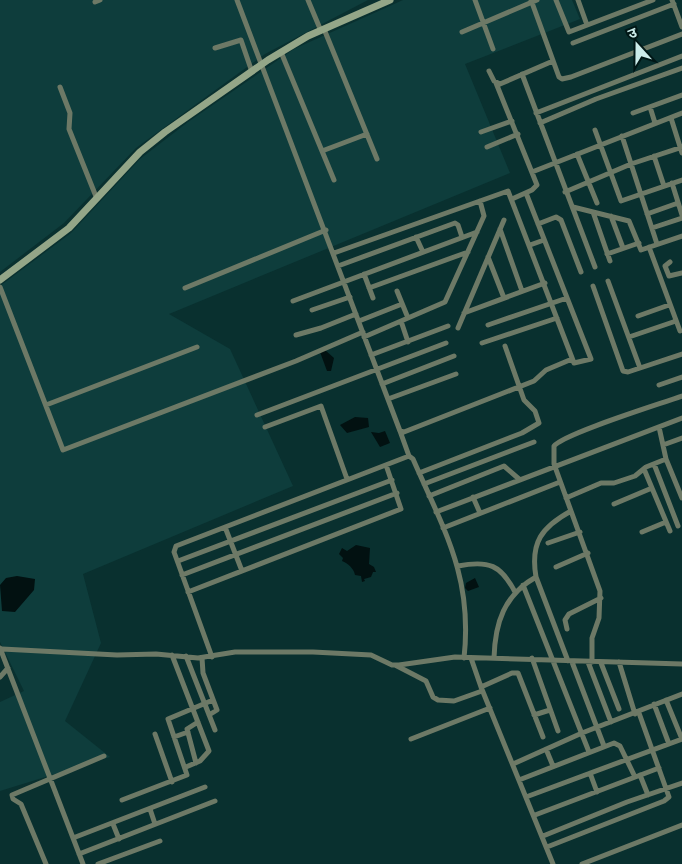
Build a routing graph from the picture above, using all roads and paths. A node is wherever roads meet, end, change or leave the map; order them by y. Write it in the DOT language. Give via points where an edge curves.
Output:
graph roads {
  1 [pos="237,0"];
  2 [pos="308,0"];
  3 [pos="390,0"];
  4 [pos="475,0"];
  5 [pos="556,0"];
  6 [pos="578,0"];
  7 [pos="653,0"];
  8 [pos="533,1"];
  9 [pos="673,2"];
  10 [pos="680,15"];
  11 [pos="484,24"];
  12 [pos="587,25"];
  13 [pos="682,27"];
  14 [pos="322,30"];
  15 [pos="462,32"];
  16 [pos="682,34"];
  17 [pos="573,43"];
  18 [pos="215,48"];
  19 [pos="493,49"];
  20 [pos="281,52"];
  21 [pos="682,56"];
  22 [pos="553,61"];
  23 [pos="262,66"];
  24 [pos="682,68"];
  25 [pos="489,71"];
  26 [pos="252,72"];
  27 [pos="522,74"];
  28 [pos="496,83"];
  29 [pos="60,88"];
  30 [pos="682,95"];
  31 [pos="650,107"];
  32 [pos="536,113"];
  33 [pos="633,113"];
  34 [pos="682,113"];
  35 [pos="671,118"];
  36 [pos="512,121"];
  37 [pos="540,123"];
  38 [pos="656,123"];
  39 [pos="595,130"];
  40 [pos="481,132"];
  41 [pos="367,134"];
  42 [pos="518,134"];
  43 [pos="622,136"];
  44 [pos="600,143"];
  45 [pos="487,147"];
  46 [pos="681,149"];
  47 [pos="322,151"];
  48 [pos="577,154"];
  49 [pos="654,156"];
  50 [pos="377,159"];
  51 [pos="554,162"];
  52 [pos="631,164"];
  53 [pos="532,172"];
  54 [pos="611,172"];
  55 [pos="334,180"];
  56 [pos="682,180"];
  57 [pos="588,182"];
  58 [pos="672,183"];
  59 [pos="664,186"];
  60 [pos="565,192"];
  61 [pos="526,193"];
  62 [pos="641,195"];
  63 [pos="512,198"];
  64 [pos="97,199"];
  65 [pos="480,201"];
  66 [pos="597,203"];
  67 [pos="678,203"];
  68 [pos="573,207"];
  69 [pos="592,212"];
  70 [pos="647,214"];
  71 [pos="612,216"];
  72 [pos="682,217"];
  73 [pos="504,220"];
  74 [pos="538,224"];
  75 [pos="652,228"];
  76 [pos="500,229"];
  77 [pos="326,230"];
  78 [pos="476,232"];
  79 [pos="682,236"];
  80 [pos="416,237"];
  81 [pos="462,237"];
  82 [pos="544,240"];
  83 [pos="638,243"];
  84 [pos="657,244"];
  85 [pos="530,245"];
  86 [pos="649,247"];
  87 [pos="623,248"];
  88 [pos="423,252"];
  89 [pos="468,252"];
  90 [pos="334,253"];
  91 [pos="607,254"];
  92 [pos="488,257"];
  93 [pos="610,261"];
  94 [pos="670,262"];
  95 [pos="338,266"];
  96 [pos="595,267"];
  97 [pos="581,272"];
  98 [pos="682,273"];
  99 [pos="364,274"];
  100 [pos="0,280"];
  101 [pos="344,281"];
  102 [pos="608,281"];
  103 [pos="545,283"];
  104 [pos="593,286"];
  105 [pos="0,288"];
  106 [pos="185,288"];
  107 [pos="369,288"];
  108 [pos="397,291"];
  109 [pos="522,292"];
  110 [pos="350,297"];
  111 [pos="373,298"];
  112 [pos="504,298"];
  113 [pos="567,298"];
  114 [pos="293,301"];
  115 [pos="402,304"];
  116 [pos="552,304"];
  117 [pos="669,305"];
  118 [pos="312,310"];
  119 [pos="464,313"];
  120 [pos="356,314"];
  121 [pos="638,316"];
  122 [pos="408,318"];
  123 [pos="557,318"];
  124 [pos="359,321"];
  125 [pos="401,321"];
  126 [pos="676,321"];
  127 [pos="488,325"];
  128 [pos="448,326"];
  129 [pos="458,328"];
  130 [pos="681,332"];
  131 [pos="363,334"];
  132 [pos="296,335"];
  133 [pos="629,337"];
  134 [pos="408,342"];
  135 [pos="446,343"];
  136 [pos="482,343"];
  137 [pos="505,346"];
  138 [pos="197,347"];
  139 [pos="682,354"];
  140 [pos="371,355"];
  141 [pos="454,356"];
  142 [pos="572,359"];
  143 [pos="640,368"];
  144 [pos="376,370"];
  145 [pos="456,374"];
  146 [pos="682,377"];
  147 [pos="382,384"];
  148 [pos="659,384"];
  149 [pos="519,386"];
  150 [pos="682,396"];
  151 [pos="388,399"];
  152 [pos="46,405"];
  153 [pos="257,415"];
  154 [pos="682,418"];
  155 [pos="265,427"];
  156 [pos="659,427"];
  157 [pos="400,431"];
  158 [pos="682,438"];
  159 [pos="534,442"];
  160 [pos="663,446"];
  161 [pos="409,456"];
  162 [pos="666,459"];
  163 [pos="654,464"];
  164 [pos="386,465"];
  165 [pos="555,467"];
  166 [pos="644,469"];
  167 [pos="419,473"];
  168 [pos="347,479"];
  169 [pos="519,479"];
  170 [pos="392,480"];
  171 [pos="560,482"];
  172 [pos="424,484"];
  173 [pos="652,488"];
  174 [pos="397,494"];
  175 [pos="429,496"];
  176 [pos="473,497"];
  177 [pos="566,498"];
  178 [pos="682,498"];
  179 [pos="614,504"];
  180 [pos="571,511"];
  181 [pos="436,512"];
  182 [pos="480,513"];
  183 [pos="666,522"];
  184 [pos="678,526"];
  185 [pos="225,527"];
  186 [pos="443,528"];
  187 [pos="670,531"];
  188 [pos="580,532"];
  189 [pos="642,532"];
  190 [pos="230,542"];
  191 [pos="548,544"];
  192 [pos="588,553"];
  193 [pos="235,555"];
  194 [pos="178,562"];
  195 [pos="458,566"];
  196 [pos="556,567"];
  197 [pos="242,571"];
  198 [pos="182,575"];
  199 [pos="536,577"];
  200 [pos="523,585"];
  201 [pos="188,592"];
  202 [pos="515,592"];
  203 [pos="601,598"];
  204 [pos="567,629"];
  205 [pos="1,649"];
  206 [pos="172,655"];
  207 [pos="186,656"];
  208 [pos="212,657"];
  209 [pos="202,658"];
  210 [pos="464,658"];
  211 [pos="471,658"];
  212 [pos="494,658"];
  213 [pos="532,658"];
  214 [pos="554,660"];
  215 [pos="570,661"];
  216 [pos="590,662"];
  217 [pos="619,662"];
  218 [pos="601,663"];
  219 [pos="395,665"];
  220 [pos="681,665"];
  221 [pos="8,668"];
  222 [pos="0,676"];
  223 [pos="482,689"];
  224 [pos="681,696"];
  225 [pos="213,700"];
  226 [pos="666,700"];
  227 [pos="615,701"];
  228 [pos="204,703"];
  229 [pos="654,704"];
  230 [pos="604,705"];
  231 [pos="192,708"];
  232 [pos="490,708"];
  233 [pos="550,710"];
  234 [pos="618,710"];
  235 [pos="637,713"];
  236 [pos="209,715"];
  237 [pos="534,715"];
  238 [pos="611,722"];
  239 [pos="212,723"];
  240 [pos="199,725"];
  241 [pos="597,727"];
  242 [pos="215,730"];
  243 [pos="558,731"];
  244 [pos="188,732"];
  245 [pos="582,733"];
  246 [pos="155,734"];
  247 [pos="174,737"];
  248 [pos="543,737"];
  249 [pos="411,739"];
  250 [pos="682,739"];
  251 [pos="669,744"];
  252 [pos="190,746"];
  253 [pos="604,746"];
  254 [pos="546,749"];
  255 [pos="179,750"];
  256 [pos="652,750"];
  257 [pos="589,752"];
  258 [pos="104,756"];
  259 [pos="627,759"];
  260 [pos="196,763"];
  261 [pos="512,764"];
  262 [pos="553,766"];
  263 [pos="186,767"];
  264 [pos="659,768"];
  265 [pos="590,773"];
  266 [pos="638,776"];
  267 [pos="50,777"];
  268 [pos="520,780"];
  269 [pos="172,782"];
  270 [pos="682,783"];
  271 [pos="205,788"];
  272 [pos="667,788"];
  273 [pos="597,792"];
  274 [pos="648,795"];
  275 [pos="526,796"];
  276 [pos="122,800"];
  277 [pos="215,801"];
  278 [pos="150,809"];
  279 [pos="535,815"];
  280 [pos="113,824"];
  281 [pos="156,824"];
  282 [pos="682,825"];
  283 [pos="543,836"];
  284 [pos="73,838"];
  285 [pos="119,839"];
  286 [pos="160,841"];
  287 [pos="547,847"];
  288 [pos="79,854"];
  289 [pos="46,864"];
  290 [pos="83,864"];
  291 [pos="98,864"];
  292 [pos="553,864"];
  293 [pos="582,864"];
  1 -- 23 [label="street"];
  2 -- 14 [label="street"];
  3 -- 14 [label="street"];
  4 -- 11 [label="street"];
  5 -- 12 [label="street" via="569,32"];
  6 -- 12 [label="street"];
  7 -- 12 [label="street"];
  8 -- 11 [label="street"];
  8 -- 22 [label="street"];
  9 -- 10 [label="street"];
  9 -- 17 [label="street"];
  10 -- 13 [label="street"];
  11 -- 15 [label="street"];
  11 -- 19 [label="street"];
  14 -- 20 [label="street"];
  14 -- 41 [label="street"];
  16 -- 22 [label="street" via="571,78 559,77"];
  18 -- 26 [label="street" via="241,40"];
  20 -- 23 [label="street"];
  20 -- 47 [label="street"];
  21 -- 32 [label="street"];
  22 -- 27 [label="street"];
  23 -- 26 [label="street"];
  23 -- 77 [label="street"];
  24 -- 37 [label="street"];
  25 -- 28 [label="street"];
  26 -- 64 [label="street" via="140,152"];
  27 -- 28 [label="street"];
  27 -- 32 [label="street"];
  28 -- 36 [label="street"];
  29 -- 64 [label="street" via="70,113 69,129"];
  30 -- 31 [label="street"];
  31 -- 33 [label="street"];
  31 -- 38 [label="street"];
  32 -- 37 [label="street"];
  34 -- 35 [label="street"];
  35 -- 38 [label="street"];
  35 -- 46 [label="street"];
  36 -- 40 [label="street"];
  36 -- 42 [label="street"];
  37 -- 51 [label="street"];
  38 -- 43 [label="street"];
  39 -- 44 [label="street"];
  41 -- 47 [label="street"];
  41 -- 50 [label="street"];
  42 -- 45 [label="street"];
  42 -- 53 [label="street"];
  43 -- 44 [label="street"];
  43 -- 52 [label="street"];
  44 -- 48 [label="street"];
  44 -- 54 [label="street"];
  46 -- 49 [label="street"];
  47 -- 55 [label="street"];
  48 -- 51 [label="street"];
  48 -- 57 [label="street"];
  49 -- 52 [label="street"];
  49 -- 59 [label="street"];
  51 -- 53 [label="street"];
  51 -- 60 [label="street"];
  52 -- 54 [label="street"];
  52 -- 62 [label="street"];
  53 -- 61 [label="street" via="537,187"];
  54 -- 57 [label="street"];
  54 -- 62 [label="street" via="621,201"];
  56 -- 58 [label="street"];
  57 -- 60 [label="street"];
  57 -- 66 [label="street"];
  58 -- 59 [label="street"];
  58 -- 67 [label="street"];
  59 -- 62 [label="street"];
  60 -- 68 [label="street"];
  61 -- 63 [label="street"];
  61 -- 74 [label="street"];
  62 -- 70 [label="street"];
  63 -- 65 [label="street" via="508,191"];
  63 -- 85 [label="street"];
  64 -- 100 [label="street" via="64,232"];
  65 -- 78 [label="street" via="484,216"];
  65 -- 90 [label="street"];
  67 -- 70 [label="street"];
  67 -- 72 [label="street"];
  68 -- 69 [label="street"];
  68 -- 96 [label="street"];
  69 -- 71 [label="street"];
  69 -- 91 [label="street"];
  70 -- 75 [label="street"];
  71 -- 83 [label="street" via="629,221"];
  71 -- 87 [label="street"];
  72 -- 75 [label="street"];
  73 -- 76 [label="street"];
  74 -- 82 [label="street"];
  74 -- 97 [label="street" via="560,218"];
  75 -- 84 [label="street"];
  76 -- 92 [label="street"];
  76 -- 109 [label="street"];
  77 -- 90 [label="street"];
  77 -- 106 [label="street"];
  78 -- 81 [label="street"];
  78 -- 89 [label="street"];
  79 -- 84 [label="street"];
  80 -- 81 [label="street" via="457,223"];
  80 -- 88 [label="street"];
  80 -- 95 [label="street"];
  81 -- 88 [label="street"];
  82 -- 85 [label="street"];
  82 -- 113 [label="street"];
  83 -- 86 [label="street" via="641,250"];
  83 -- 87 [label="street"];
  84 -- 86 [label="street"];
  85 -- 103 [label="street"];
  86 -- 117 [label="street"];
  87 -- 91 [label="street"];
  88 -- 99 [label="street"];
  89 -- 107 [label="street"];
  89 -- 122 [label="street" via="446,302"];
  90 -- 95 [label="street"];
  91 -- 93 [label="street"];
  92 -- 112 [label="street"];
  92 -- 119 [label="street"];
  94 -- 98 [label="street" via="665,266 669,276"];
  95 -- 101 [label="street"];
  99 -- 101 [label="street"];
  99 -- 107 [label="street"];
  101 -- 110 [label="street"];
  101 -- 114 [label="street"];
  102 -- 133 [label="street"];
  103 -- 109 [label="street"];
  103 -- 116 [label="street"];
  104 -- 143 [label="street" via="623,371"];
  105 -- 152 [label="street"];
  107 -- 111 [label="street"];
  108 -- 115 [label="street"];
  109 -- 112 [label="street"];
  110 -- 118 [label="street"];
  110 -- 120 [label="street"];
  112 -- 119 [label="street"];
  113 -- 116 [label="street"];
  113 -- 142 [label="street" via="591,359 574,363"];
  115 -- 122 [label="street"];
  115 -- 124 [label="street"];
  116 -- 123 [label="street"];
  116 -- 127 [label="street"];
  117 -- 121 [label="street"];
  117 -- 126 [label="street"];
  119 -- 129 [label="street"];
  120 -- 124 [label="street"];
  120 -- 132 [label="street"];
  122 -- 125 [label="street"];
  123 -- 136 [label="street"];
  123 -- 142 [label="street"];
  124 -- 131 [label="street"];
  125 -- 131 [label="street"];
  125 -- 134 [label="street"];
  126 -- 130 [label="street"];
  126 -- 133 [label="street"];
  128 -- 134 [label="street"];
  131 -- 140 [label="street"];
  131 -- 152 [label="street" via="63,450"];
  133 -- 143 [label="street"];
  134 -- 140 [label="street"];
  135 -- 144 [label="street"];
  137 -- 149 [label="street"];
  138 -- 152 [label="street"];
  139 -- 143 [label="street"];
  140 -- 144 [label="street"];
  141 -- 147 [label="street"];
  142 -- 149 [label="street"];
  144 -- 147 [label="street"];
  144 -- 153 [label="street"];
  145 -- 151 [label="street"];
  146 -- 148 [label="street"];
  147 -- 151 [label="street"];
  149 -- 157 [label="street"];
  149 -- 167 [label="street" via="526,403 535,411 538,425"];
  150 -- 165 [label="street" via="560,441 554,446"];
  151 -- 157 [label="street"];
  154 -- 156 [label="street"];
  155 -- 168 [label="street" via="322,406"];
  156 -- 160 [label="street"];
  156 -- 165 [label="street"];
  157 -- 161 [label="street"];
  158 -- 160 [label="street"];
  159 -- 172 [label="street"];
  160 -- 162 [label="street"];
  161 -- 164 [label="street"];
  161 -- 167 [label="street"];
  162 -- 163 [label="street"];
  162 -- 178 [label="street"];
  163 -- 166 [label="street"];
  163 -- 184 [label="street"];
  164 -- 168 [label="street"];
  164 -- 170 [label="street"];
  165 -- 169 [label="street"];
  165 -- 171 [label="street"];
  166 -- 173 [label="street"];
  166 -- 177 [label="street" via="635,476 614,483 601,483"];
  167 -- 172 [label="street"];
  168 -- 185 [label="street"];
  169 -- 175 [label="street" via="504,466"];
  169 -- 176 [label="street"];
  170 -- 174 [label="street"];
  170 -- 190 [label="street"];
  171 -- 177 [label="street"];
  171 -- 182 [label="street"];
  172 -- 175 [label="street"];
  173 -- 179 [label="street"];
  173 -- 183 [label="street"];
  174 -- 193 [label="street"];
  174 -- 197 [label="street" via="402,507 399,510"];
  175 -- 181 [label="street"];
  176 -- 181 [label="street"];
  176 -- 182 [label="street"];
  177 -- 180 [label="street"];
  180 -- 188 [label="street"];
  180 -- 199 [label="street" via="554,520 538,541"];
  181 -- 186 [label="street"];
  182 -- 186 [label="street"];
  183 -- 187 [label="street"];
  183 -- 189 [label="street"];
  185 -- 190 [label="street"];
  185 -- 194 [label="street" via="176,546 174,552"];
  186 -- 195 [label="street"];
  188 -- 191 [label="street"];
  188 -- 192 [label="street"];
  190 -- 193 [label="street"];
  190 -- 194 [label="street"];
  192 -- 196 [label="street"];
  192 -- 203 [label="street"];
  193 -- 197 [label="street"];
  193 -- 198 [label="street"];
  194 -- 198 [label="street"];
  195 -- 202 [label="street" via="482,563 500,569"];
  195 -- 210 [label="street" via="464,590"];
  197 -- 201 [label="street"];
  198 -- 201 [label="street"];
  199 -- 200 [label="street"];
  199 -- 215 [label="street"];
  200 -- 202 [label="street"];
  200 -- 214 [label="street"];
  201 -- 208 [label="street"];
  202 -- 212 [label="street" via="508,599 499,624"];
  203 -- 204 [label="street" via="569,614 565,620"];
  203 -- 216 [label="street"];
  205 -- 206 [label="street"];
  205 -- 221 [label="street"];
  206 -- 207 [label="street"];
  206 -- 231 [label="street"];
  207 -- 209 [label="street"];
  207 -- 228 [label="street"];
  208 -- 209 [label="street"];
  208 -- 219 [label="street" via="236,652 313,652 371,655"];
  209 -- 225 [label="street" via="203,673"];
  210 -- 211 [label="street"];
  210 -- 219 [label="street" via="448,657"];
  211 -- 212 [label="street"];
  211 -- 223 [label="street"];
  212 -- 213 [label="street"];
  213 -- 214 [label="street"];
  213 -- 233 [label="street"];
  214 -- 215 [label="street"];
  214 -- 245 [label="street"];
  215 -- 216 [label="street"];
  215 -- 241 [label="street"];
  216 -- 218 [label="street"];
  216 -- 230 [label="street"];
  217 -- 218 [label="street"];
  217 -- 220 [label="street"];
  217 -- 235 [label="street"];
  218 -- 227 [label="street"];
  219 -- 223 [label="street" via="426,681 438,700 454,701"];
  221 -- 222 [label="street"];
  221 -- 267 [label="street"];
  223 -- 232 [label="street"];
  223 -- 237 [label="street" via="518,673"];
  224 -- 226 [label="street"];
  225 -- 228 [label="street"];
  225 -- 236 [label="street" via="217,710"];
  226 -- 229 [label="street"];
  226 -- 250 [label="street"];
  227 -- 230 [label="street"];
  227 -- 234 [label="street"];
  228 -- 231 [label="street"];
  228 -- 236 [label="street"];
  229 -- 235 [label="street"];
  229 -- 251 [label="street"];
  230 -- 238 [label="street"];
  231 -- 240 [label="street"];
  231 -- 247 [label="street" via="170,717 168,722"];
  232 -- 249 [label="street"];
  232 -- 261 [label="street"];
  233 -- 237 [label="street"];
  233 -- 243 [label="street"];
  235 -- 238 [label="street"];
  235 -- 256 [label="street"];
  236 -- 239 [label="street"];
  237 -- 248 [label="street"];
  238 -- 241 [label="street"];
  239 -- 240 [label="street"];
  239 -- 242 [label="street"];
  240 -- 244 [label="street" via="188,728"];
  240 -- 260 [label="street" via="209,753"];
  241 -- 245 [label="street"];
  241 -- 253 [label="street"];
  244 -- 247 [label="street"];
  244 -- 252 [label="street"];
  245 -- 254 [label="street"];
  245 -- 257 [label="street"];
  246 -- 269 [label="street"];
  247 -- 255 [label="street"];
  250 -- 251 [label="street"];
  251 -- 256 [label="street"];
  252 -- 255 [label="street"];
  252 -- 260 [label="street"];
  253 -- 257 [label="street"];
  253 -- 259 [label="street" via="618,744"];
  254 -- 261 [label="street"];
  254 -- 262 [label="street"];
  255 -- 263 [label="street"];
  256 -- 259 [label="street"];
  256 -- 264 [label="street"];
  257 -- 262 [label="street"];
  258 -- 267 [label="street"];
  259 -- 265 [label="street"];
  259 -- 266 [label="street"];
  260 -- 263 [label="street"];
  261 -- 268 [label="street"];
  262 -- 268 [label="street"];
  263 -- 269 [label="street" via="188,775"];
  264 -- 266 [label="street"];
  264 -- 272 [label="street"];
  265 -- 273 [label="street"];
  265 -- 275 [label="street"];
  266 -- 273 [label="street"];
  266 -- 274 [label="street"];
  267 -- 284 [label="street"];
  267 -- 289 [label="street" via="12,795 21,804"];
  268 -- 275 [label="street"];
  269 -- 276 [label="street"];
  270 -- 272 [label="street"];
  271 -- 278 [label="street"];
  272 -- 274 [label="street"];
  272 -- 287 [label="street" via="669,797 664,801"];
  273 -- 279 [label="street"];
  274 -- 283 [label="street"];
  275 -- 279 [label="street"];
  277 -- 281 [label="street"];
  278 -- 280 [label="street"];
  278 -- 281 [label="street"];
  279 -- 283 [label="street"];
  280 -- 284 [label="street"];
  280 -- 285 [label="street"];
  281 -- 285 [label="street"];
  282 -- 293 [label="street"];
  283 -- 287 [label="street"];
  284 -- 288 [label="street"];
  285 -- 288 [label="street"];
  286 -- 291 [label="street"];
  287 -- 292 [label="street"];
  288 -- 290 [label="street"];
}
